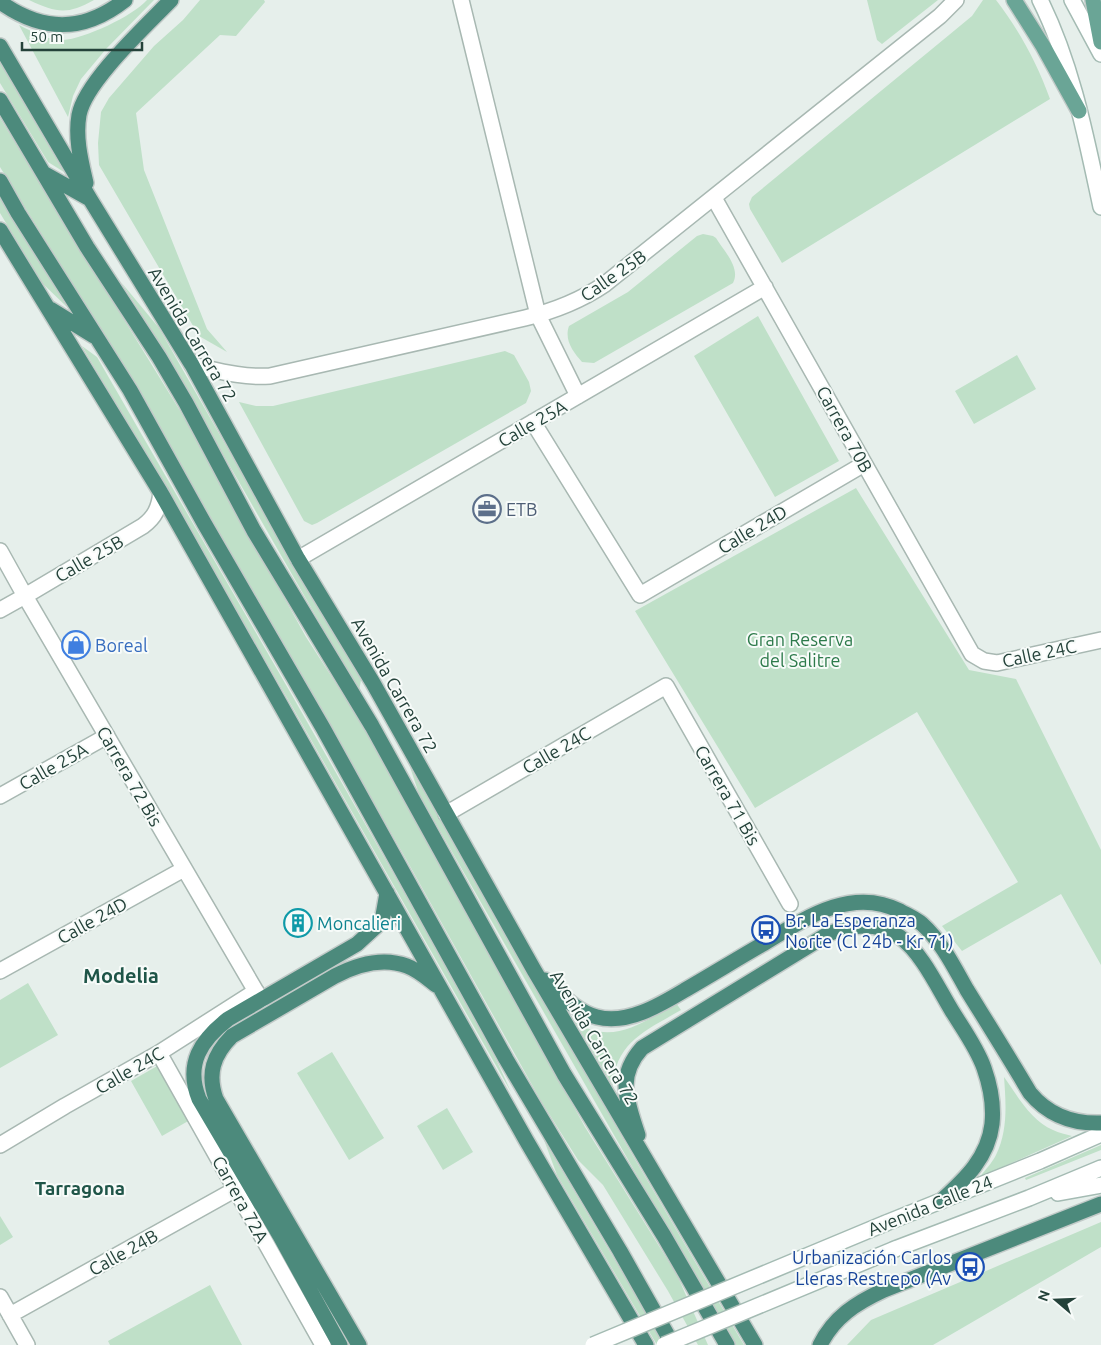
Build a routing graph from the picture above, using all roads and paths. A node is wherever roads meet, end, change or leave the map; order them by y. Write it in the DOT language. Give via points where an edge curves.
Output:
graph roads {
  1 [pos="125,0"];
  2 [pos="171,0"];
  3 [pos="461,0"];
  4 [pos="956,0"];
  5 [pos="1014,0"];
  6 [pos="1040,0"];
  7 [pos="1072,0"];
  8 [pos="1093,0"];
  9 [pos="0,2"];
  10 [pos="1101,42"];
  11 [pos="0,46"];
  12 [pos="1101,54"];
  13 [pos="0,100"];
  14 [pos="1078,111"];
  15 [pos="44,174"];
  16 [pos="0,182"];
  17 [pos="714,198"];
  18 [pos="90,199"];
  19 [pos="1101,207"];
  20 [pos="0,230"];
  21 [pos="0,239"];
  22 [pos="13,251"];
  23 [pos="765,287"];
  24 [pos="46,307"];
  25 [pos="538,315"];
  26 [pos="97,338"];
  27 [pos="192,365"];
  28 [pos="578,396"];
  29 [pos="533,422"];
  30 [pos="864,464"];
  31 [pos="161,493"];
  32 [pos="0,551"];
  33 [pos="298,559"];
  34 [pos="25,596"];
  35 [pos="0,610"];
  36 [pos="1101,640"];
  37 [pos="977,659"];
  38 [pos="373,684"];
  39 [pos="666,686"];
  40 [pos="372,726"];
  41 [pos="106,736"];
  42 [pos="0,796"];
  43 [pos="446,814"];
  44 [pos="184,869"];
  45 [pos="387,893"];
  46 [pos="790,904"];
  47 [pos="534,970"];
  48 [pos="0,971"];
  49 [pos="440,988"];
  50 [pos="687,989"];
  51 [pos="258,996"];
  52 [pos="701,1011"];
  53 [pos="159,1053"];
  54 [pos="1101,1123"];
  55 [pos="1101,1134"];
  56 [pos="0,1145"];
  57 [pos="645,1158"];
  58 [pos="1101,1168"];
  59 [pos="1101,1185"];
  60 [pos="236,1189"];
  61 [pos="1029,1198"];
  62 [pos="941,1201"];
  63 [pos="1101,1204"];
  64 [pos="0,1297"];
  65 [pos="10,1315"];
  66 [pos="27,1345"];
  67 [pos="324,1345"];
  68 [pos="340,1345"];
  69 [pos="359,1345"];
  70 [pos="593,1345"];
  71 [pos="646,1345"];
  72 [pos="664,1345"];
  73 [pos="673,1345"];
  74 [pos="726,1345"];
  75 [pos="755,1345"];
  76 [pos="820,1345"];
  1 -- 9 [label="highway" via="99,16 62,26 28,19"];
  2 -- 18 [label="highway" via="105,70 86,96 79,114 79,148"];
  3 -- 25 [label="street"];
  4 -- 17 [label="street, Calle 25B"];
  5 -- 14 [label="main road"];
  6 -- 14 [label="street" via="1055,33"];
  7 -- 12 [label="street"];
  8 -- 10 [label="main road"];
  11 -- 18 [label="highway, Avenida Carrera 72"];
  13 -- 15 [label="highway"];
  14 -- 19 [label="street"];
  15 -- 18 [label="highway"];
  15 -- 40 [label="highway" via="159,357 254,531"];
  16 -- 26 [label="highway"];
  17 -- 23 [label="street, Carrera 70B"];
  17 -- 25 [label="street, Calle 25B" via="605,284 581,299"];
  18 -- 27 [label="highway, Avenida Carrera 72"];
  20 -- 22 [label="highway"];
  21 -- 22 [label="highway"];
  22 -- 24 [label="highway"];
  23 -- 28 [label="street, Calle 25A"];
  23 -- 30 [label="street, Carrera 70B"];
  24 -- 26 [label="highway"];
  24 -- 31 [label="highway"];
  25 -- 27 [label="street, Calle 25B" via="270,376 252,378"];
  25 -- 28 [label="street"];
  26 -- 73 [label="highway" via="323,728 506,1059"];
  27 -- 33 [label="highway, Avenida Carrera 72"];
  28 -- 29 [label="street, Calle 25A"];
  29 -- 30 [label="street, Calle 24D" via="640,595"];
  29 -- 33 [label="street, Calle 25A"];
  30 -- 37 [label="street, Carrera 70B"];
  31 -- 34 [label="street, Calle 25B" via="152,519 143,526"];
  31 -- 45 [label="highway"];
  32 -- 34 [label="street, Carrera 72 Bis"];
  33 -- 38 [label="highway, Avenida Carrera 72"];
  34 -- 35 [label="street, Calle 25B"];
  34 -- 41 [label="street, Carrera 72 Bis"];
  36 -- 37 [label="street, Calle 24C" via="997,664"];
  38 -- 40 [label="highway"];
  38 -- 43 [label="highway, Avenida Carrera 72"];
  39 -- 43 [label="street, Calle 24C"];
  39 -- 46 [label="street, Carrera 71 Bis"];
  40 -- 74 [label="highway" via="564,1074 664,1236"];
  41 -- 42 [label="street, Calle 25A"];
  41 -- 44 [label="street, Carrera 72 Bis"];
  43 -- 47 [label="highway, Avenida Carrera 72"];
  44 -- 48 [label="street, Calle 24D"];
  44 -- 51 [label="street, Carrera 72 Bis"];
  45 -- 49 [label="highway"];
  45 -- 51 [label="highway" via="382,921 366,937 347,951"];
  47 -- 50 [label="highway" via="574,1006 589,1015 608,1019 642,1012"];
  47 -- 57 [label="highway, Avenida Carrera 72"];
  49 -- 69 [label="highway" via="406,966 385,962 350,968 232,1036 220,1050 212,1071 216,1099"];
  49 -- 71 [label="highway"];
  50 -- 52 [label="highway"];
  50 -- 54 [label="highway" via="827,909 863,902 892,907 921,923 941,946 1037,1102 1051,1113 1070,1120"];
  51 -- 53 [label="street, Calle 24C"];
  51 -- 68 [label="highway" via="213,1031 204,1042 195,1064 194,1084 199,1099"];
  52 -- 57 [label="highway" via="642,1048 628,1068 626,1095"];
  52 -- 62 [label="highway" via="828,934 844,928 876,927 900,938 918,955 977,1052 992,1098 992,1124 983,1153 970,1174"];
  53 -- 56 [label="street, Calle 24C"];
  53 -- 60 [label="street, Carrera 72A"];
  55 -- 62 [label="street, Avenida Calle 24"];
  57 -- 75 [label="highway, Avenida Carrera 72"];
  58 -- 61 [label="street, Avenida Calle 24"];
  59 -- 61 [label="street"];
  60 -- 65 [label="street, Calle 24B"];
  60 -- 67 [label="street, Carrera 72A"];
  61 -- 72 [label="street, Avenida Calle 24, bridge"];
  62 -- 70 [label="street, Avenida Calle 24, bridge"];
  63 -- 76 [label="highway" via="863,1300 830,1327"];
  64 -- 65 [label="street"];
  65 -- 66 [label="street"];
}
